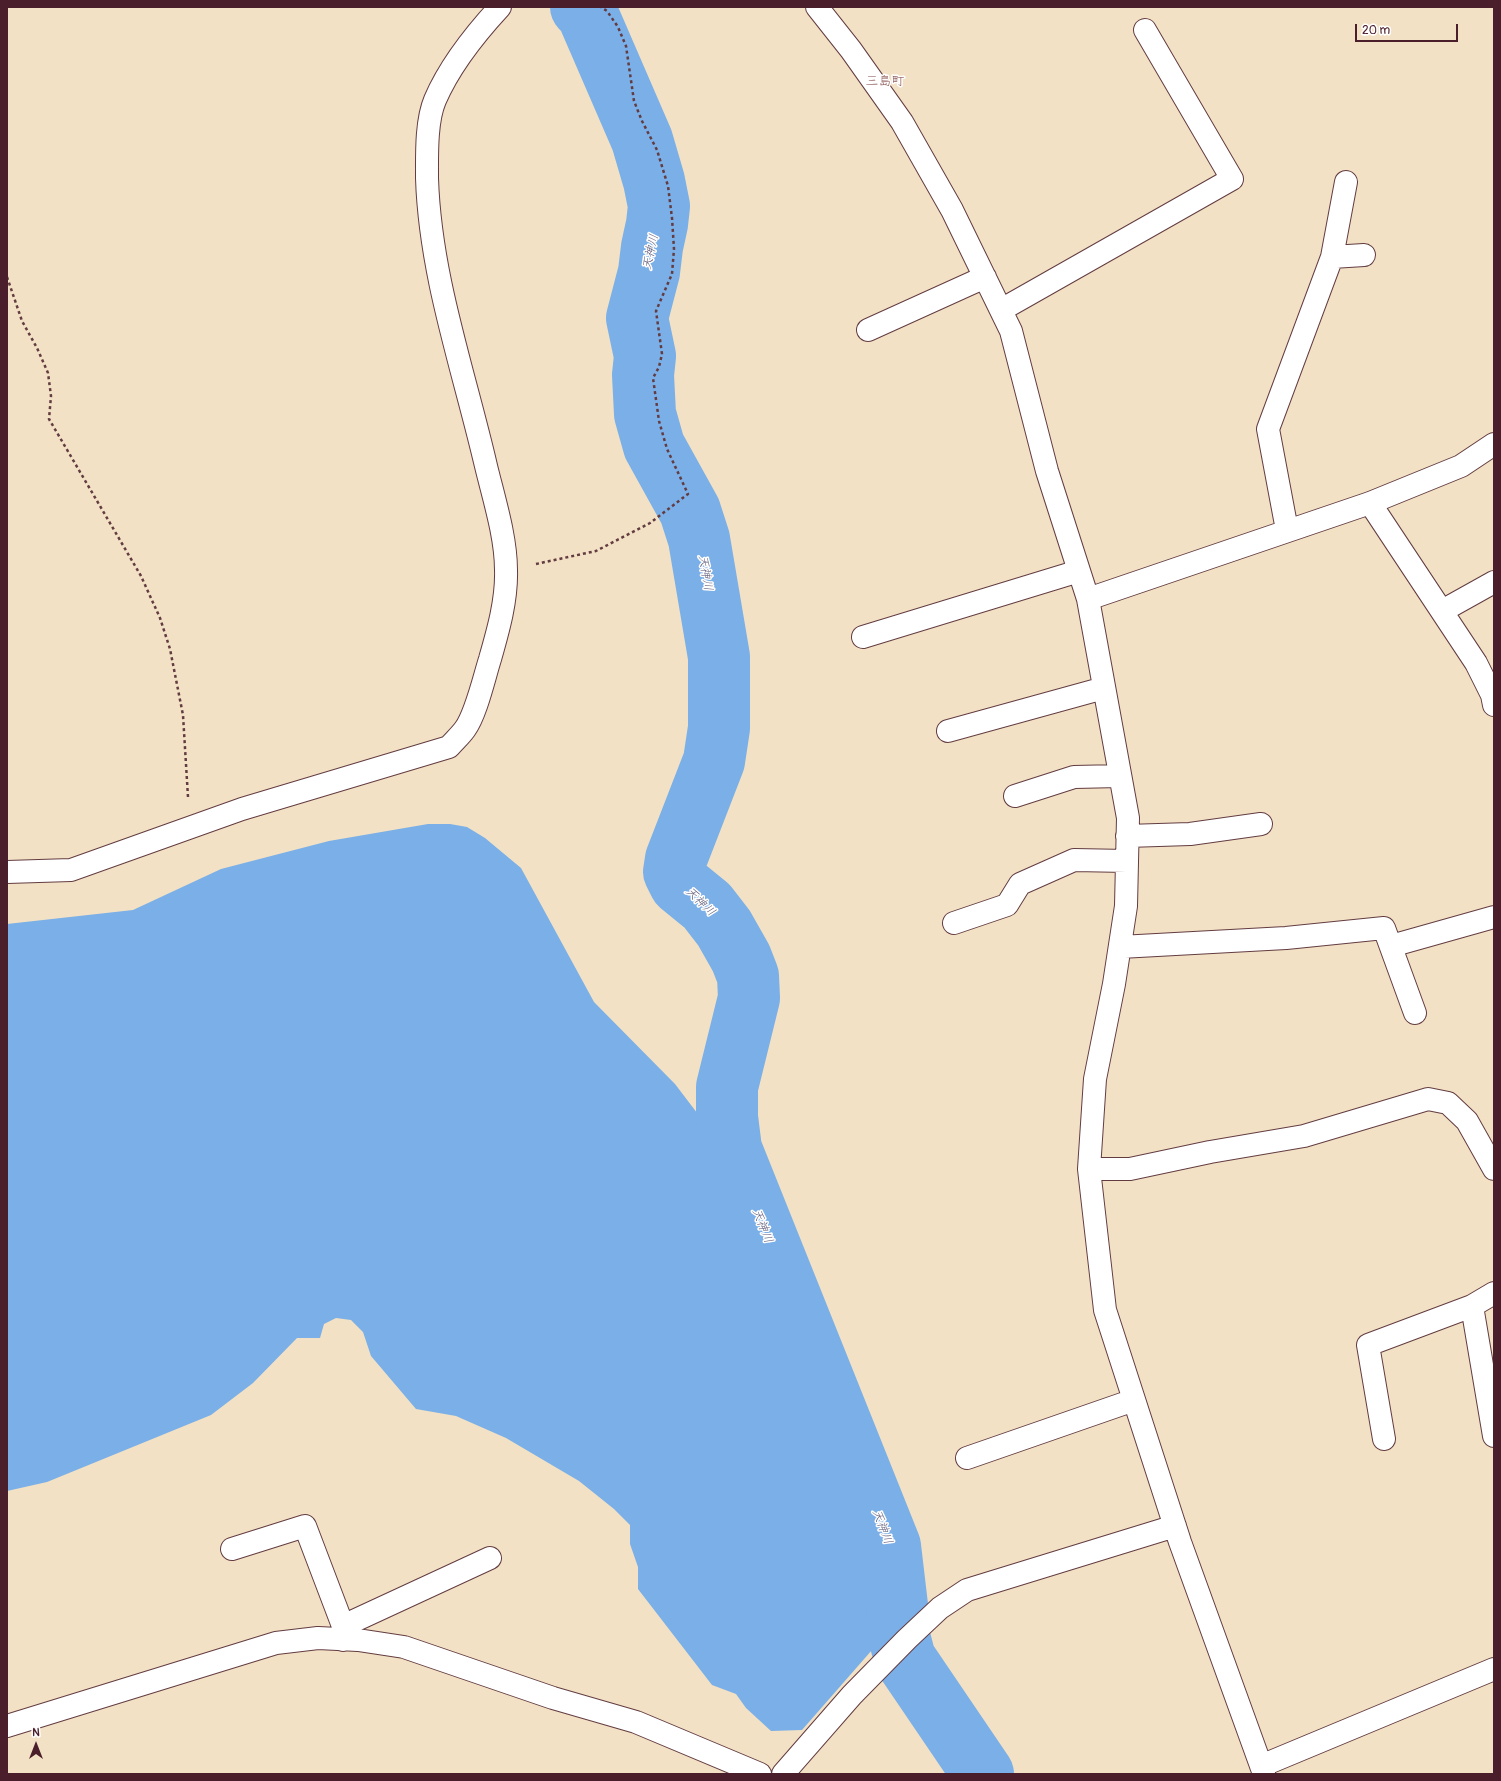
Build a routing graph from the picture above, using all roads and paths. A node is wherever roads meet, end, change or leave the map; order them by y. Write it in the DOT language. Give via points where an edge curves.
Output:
graph roads {
  1 [pos="500,7"];
  2 [pos="601,7"];
  3 [pos="827,10"];
  4 [pos="1145,30"];
  5 [pos="1346,182"];
  6 [pos="1364,255"];
  7 [pos="1332,257"];
  8 [pos="7,277"];
  9 [pos="985,277"];
  10 [pos="1000,310"];
  11 [pos="868,330"];
  12 [pos="1494,444"];
  13 [pos="1370,503"];
  14 [pos="1287,530"];
  15 [pos="506,570"];
  16 [pos="1078,570"];
  17 [pos="1494,582"];
  18 [pos="1088,599"];
  19 [pos="1442,611"];
  20 [pos="863,637"];
  21 [pos="1104,688"];
  22 [pos="1494,705"];
  23 [pos="948,731"];
  24 [pos="1120,776"];
  25 [pos="1015,796"];
  26 [pos="1261,824"];
  27 [pos="188,828"];
  28 [pos="1127,836"];
  29 [pos="1127,862"];
  30 [pos="7,872"];
  31 [pos="1494,917"];
  32 [pos="954,923"];
  33 [pos="1391,946"];
  34 [pos="1120,947"];
  35 [pos="1415,1013"];
  36 [pos="1090,1169"];
  37 [pos="1494,1169"];
  38 [pos="1494,1294"];
  39 [pos="1472,1306"];
  40 [pos="1134,1400"];
  41 [pos="1494,1436"];
  42 [pos="1384,1439"];
  43 [pos="967,1458"];
  44 [pos="1175,1526"];
  45 [pos="232,1549"];
  46 [pos="490,1558"];
  47 [pos="343,1633"];
  48 [pos="1494,1669"];
  49 [pos="7,1726"];
  50 [pos="1263,1770"];
  51 [pos="760,1774"];
  52 [pos="783,1774"];
  1 -- 15 [label="street" via="461,55 434,101 427,162 431,232 439,279 499,521"];
  2 -- 15 [label="path" via="618,27 626,46 634,101 657,150 668,186 674,249 672,274 656,312 662,354 653,378 658,421 667,449 688,494 650,523 596,551"];
  3 -- 9 [label="street" via="851,50 902,122 952,210"];
  4 -- 10 [label="street" via="1232,179"];
  5 -- 7 [label="street"];
  6 -- 7 [label="street"];
  7 -- 14 [label="street" via="1268,429"];
  8 -- 27 [label="path" via="22,321 48,373 51,396 49,418 141,576 170,648 183,715"];
  9 -- 10 [label="street"];
  9 -- 11 [label="street"];
  10 -- 16 [label="street" via="1012,331 1047,471"];
  12 -- 13 [label="street" via="1461,466"];
  13 -- 14 [label="street"];
  13 -- 19 [label="street"];
  14 -- 18 [label="street"];
  15 -- 27 [label="street" via="499,622 479,696 466,728 449,747 242,809"];
  16 -- 18 [label="street"];
  16 -- 20 [label="street"];
  17 -- 19 [label="street"];
  18 -- 21 [label="street"];
  19 -- 22 [label="street" via="1476,663 1492,695"];
  21 -- 23 [label="street"];
  21 -- 24 [label="street"];
  24 -- 25 [label="street" via="1074,777"];
  24 -- 28 [label="street" via="1128,818"];
  26 -- 28 [label="street" via="1190,834"];
  27 -- 30 [label="street" via="71,870"];
  28 -- 29 [label="street"];
  29 -- 32 [label="street" via="1074,860 1020,884 1007,905"];
  29 -- 34 [label="street" via="1126,906"];
  31 -- 33 [label="street"];
  33 -- 34 [label="street" via="1384,928 1286,938"];
  33 -- 35 [label="street"];
  34 -- 36 [label="street" via="1095,1079"];
  36 -- 37 [label="street" via="1130,1169 1304,1136 1428,1100 1448,1103 1467,1120"];
  36 -- 40 [label="street" via="1105,1310"];
  38 -- 39 [label="street"];
  39 -- 41 [label="street"];
  39 -- 42 [label="street" via="1368,1345"];
  40 -- 43 [label="street"];
  40 -- 44 [label="street"];
  44 -- 50 [label="street"];
  44 -- 52 [label="street" via="967,1590 940,1608 901,1645 852,1695"];
  45 -- 47 [label="street" via="305,1526"];
  46 -- 47 [label="street"];
  47 -- 49 [label="street" via="276,1643"];
  47 -- 51 [label="street" via="358,1640 404,1647 553,1698 636,1722"];
  48 -- 50 [label="street"];
}
